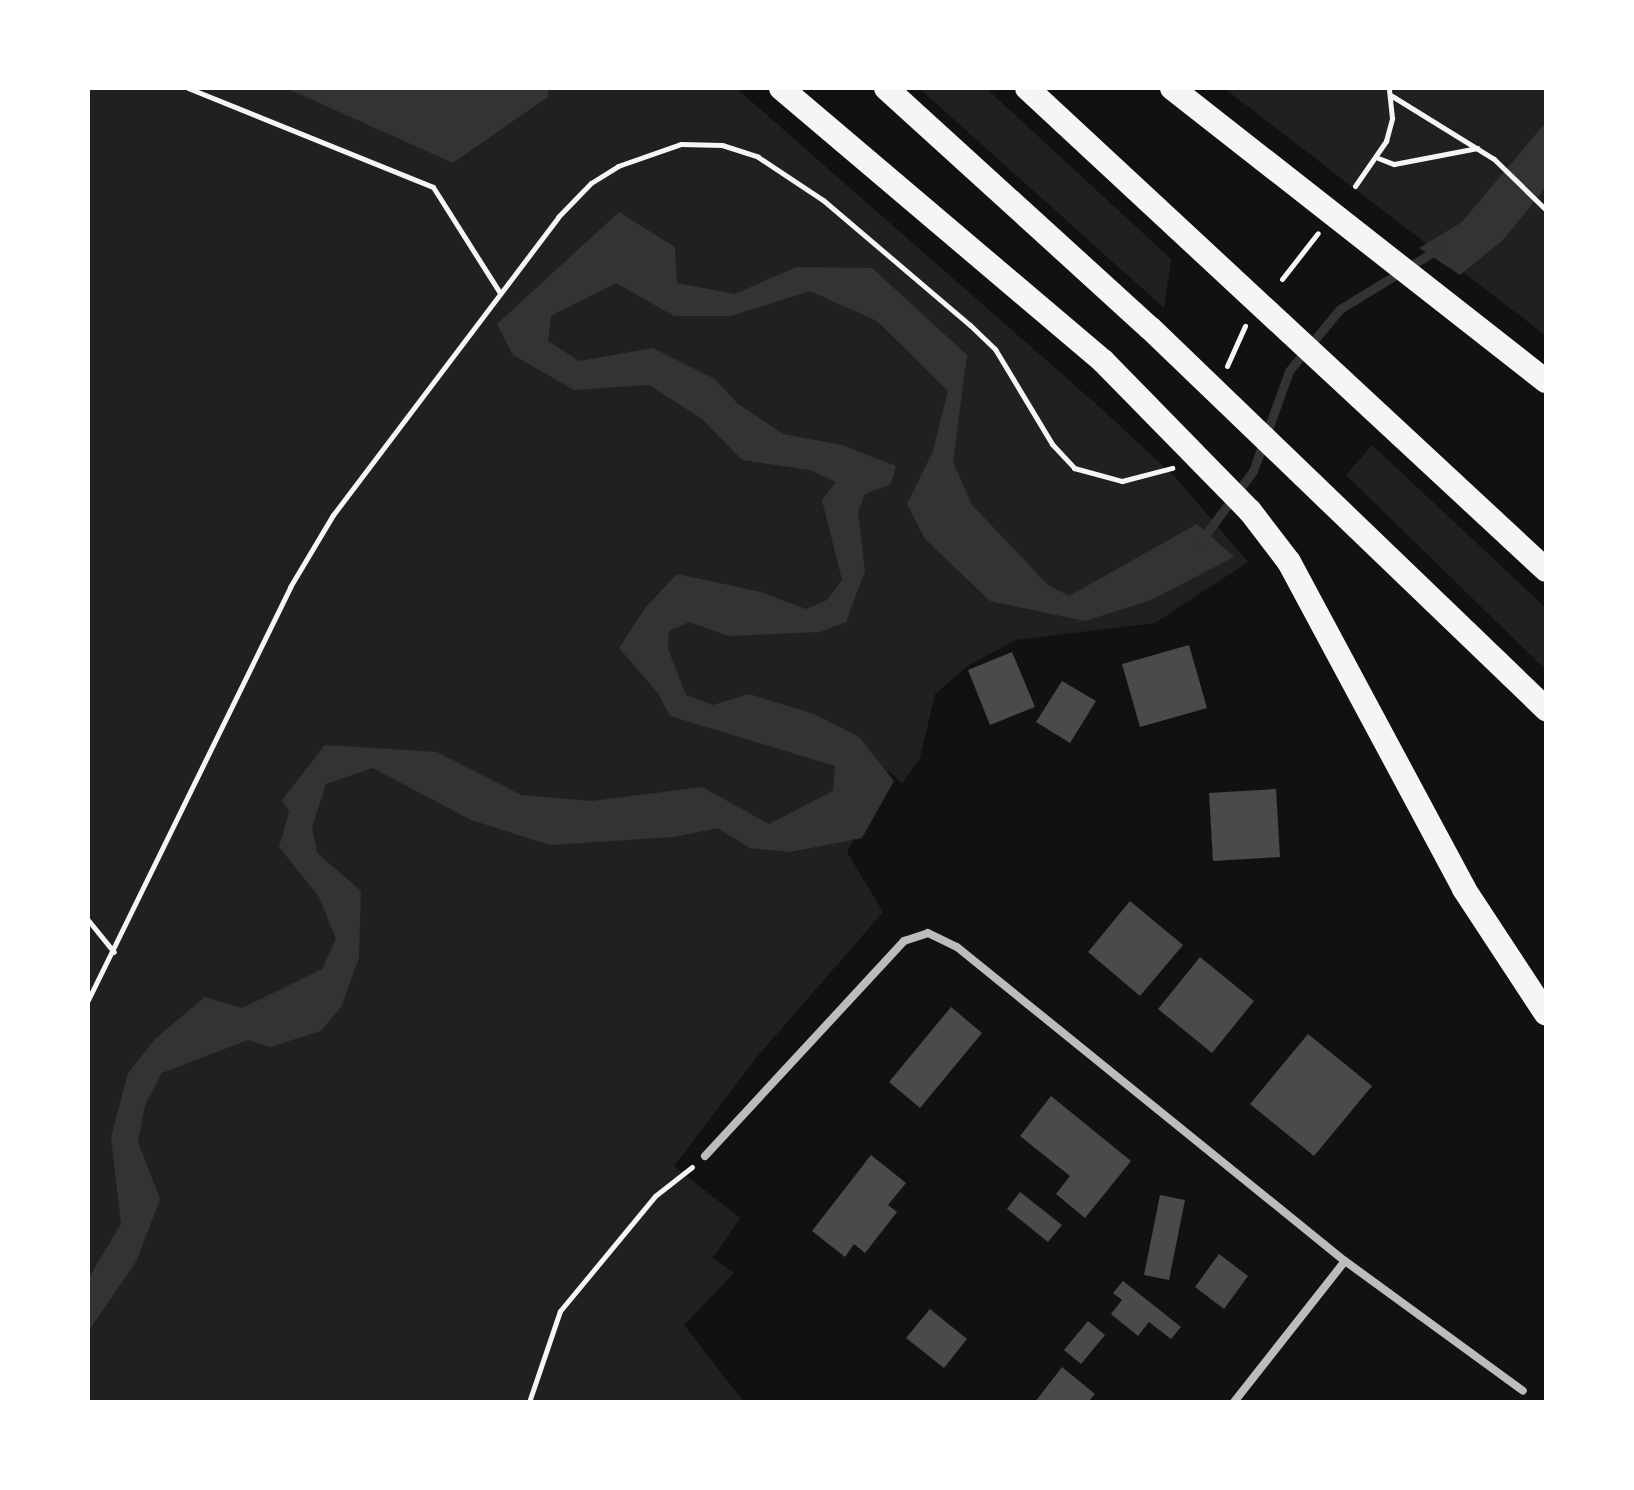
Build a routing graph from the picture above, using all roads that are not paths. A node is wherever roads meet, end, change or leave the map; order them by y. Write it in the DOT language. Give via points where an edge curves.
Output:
graph roads {
  1 [pos="781,88"];
  2 [pos="886,88"];
  3 [pos="1027,88"];
  4 [pos="1172,88"];
  5 [pos="1546,381"];
  6 [pos="1546,570"];
  7 [pos="1546,709"];
  8 [pos="1546,1014"];
  9 [pos="705,1156"];
  10 [pos="1345,1261"];
  11 [pos="1523,1391"];
  12 [pos="1234,1402"];
  1 -- 8 [label="highway" via="1103,361 1204,459 1289,562 1464,889"];
  2 -- 7 [label="highway" via="1150,328"];
  3 -- 6 [label="highway" via="1398,427"];
  4 -- 5 [label="highway"];
  9 -- 10 [label="street" via="904,941 928,933 957,947"];
  10 -- 11 [label="street"];
  10 -- 12 [label="street"];
}
